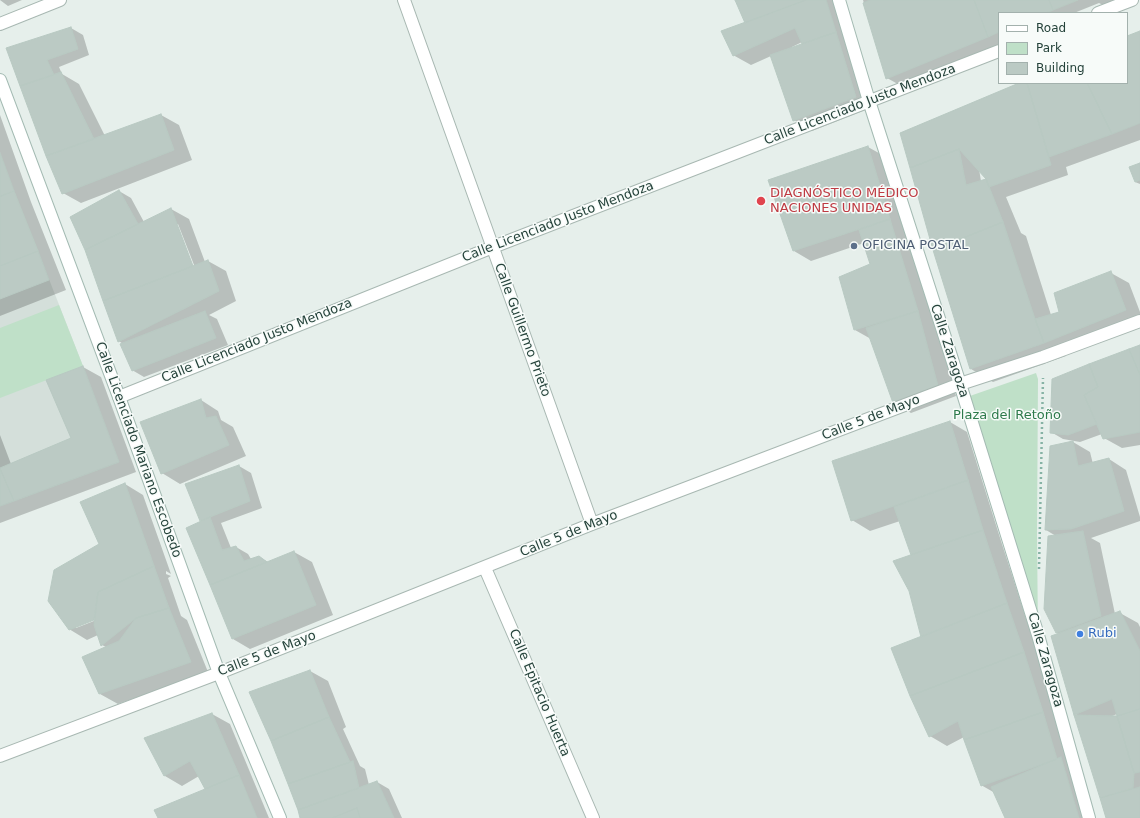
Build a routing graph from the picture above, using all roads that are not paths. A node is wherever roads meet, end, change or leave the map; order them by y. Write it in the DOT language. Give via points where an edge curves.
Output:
graph roads {
  1 [pos="60,0"];
  2 [pos="404,0"];
  3 [pos="839,0"];
  4 [pos="1132,0"];
  5 [pos="1101,12"];
  6 [pos="0,24"];
  7 [pos="998,51"];
  8 [pos="0,80"];
  9 [pos="870,101"];
  10 [pos="493,247"];
  11 [pos="1140,321"];
  12 [pos="960,384"];
  13 [pos="119,397"];
  14 [pos="592,524"];
  15 [pos="485,568"];
  16 [pos="219,673"];
  17 [pos="0,756"];
  18 [pos="280,818"];
  19 [pos="593,818"];
  20 [pos="1089,818"];
  1 -- 6 [label="street"];
  2 -- 10 [label="street, Calle Guillermo Prieto"];
  3 -- 9 [label="street, Calle Zaragoza"];
  4 -- 5 [label="street"];
  7 -- 9 [label="street, Calle Licenciado Justo Mendoza"];
  8 -- 13 [label="street, Calle Licenciado Mariano Escobedo"];
  9 -- 10 [label="street, Calle Licenciado Justo Mendoza"];
  9 -- 12 [label="street, Calle Zaragoza"];
  10 -- 13 [label="street, Calle Licenciado Justo Mendoza"];
  10 -- 14 [label="street, Calle Guillermo Prieto"];
  11 -- 12 [label="street, Calle 5 de Mayo"];
  12 -- 14 [label="street, Calle 5 de Mayo"];
  12 -- 20 [label="street, Calle Zaragoza" via="1038,635"];
  13 -- 16 [label="street, Calle Licenciado Mariano Escobedo"];
  14 -- 15 [label="street, Calle 5 de Mayo"];
  15 -- 16 [label="street, Calle 5 de Mayo"];
  15 -- 19 [label="street, Calle Epitacio Huerta"];
  16 -- 17 [label="street, Calle 5 de Mayo"];
  16 -- 18 [label="street, Calle Licenciado Mariano Escobedo"];
}
